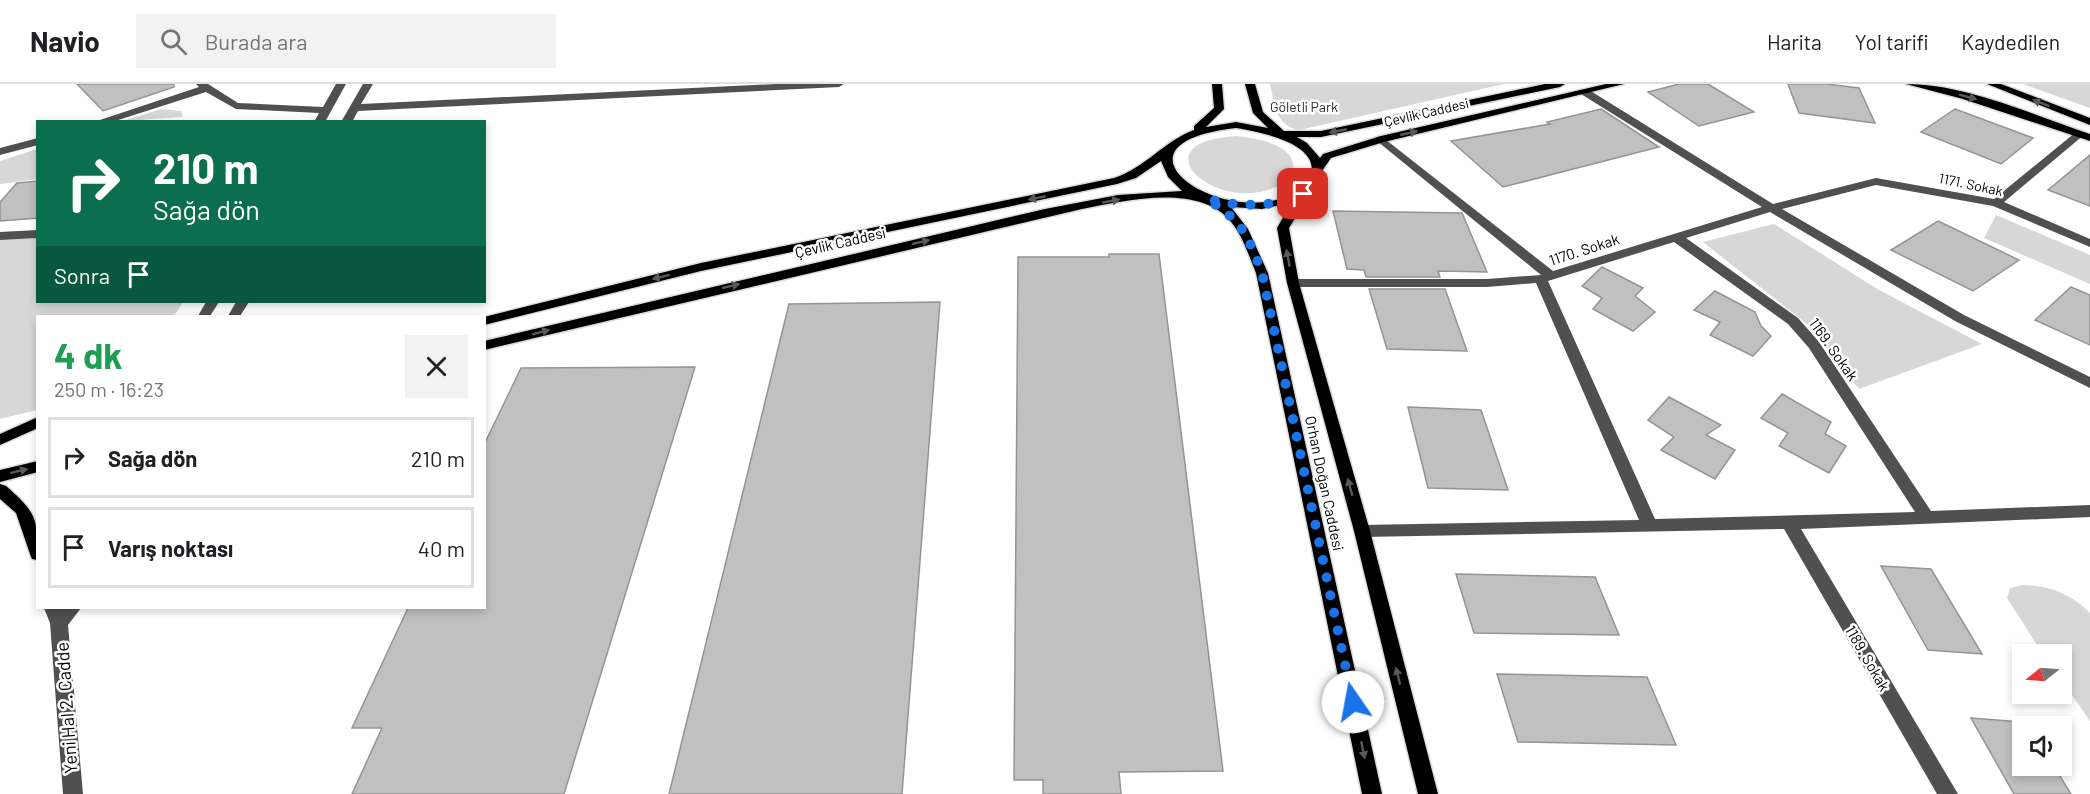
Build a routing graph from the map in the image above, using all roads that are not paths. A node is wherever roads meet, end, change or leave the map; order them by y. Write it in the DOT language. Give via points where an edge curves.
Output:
graph roads {
  1 [pos="341,84"];
  2 [pos="368,84"];
  3 [pos="839,84"];
  4 [pos="1217,84"];
  5 [pos="1250,84"];
  6 [pos="1560,84"];
  7 [pos="1620,84"];
  8 [pos="1911,84"];
  9 [pos="1992,84"];
  10 [pos="204,86"];
  11 [pos="1585,92"];
  12 [pos="355,108"];
  13 [pos="326,110"];
  14 [pos="105,120"];
  15 [pos="320,120"];
  16 [pos="347,120"];
  17 [pos="2090,122"];
  18 [pos="1194,132"];
  19 [pos="1281,134"];
  20 [pos="2085,136"];
  21 [pos="1381,139"];
  22 [pos="36,142"];
  23 [pos="1169,151"];
  24 [pos="0,152"];
  25 [pos="1318,169"];
  26 [pos="1876,181"];
  27 [pos="1303,194"];
  28 [pos="1207,199"];
  29 [pos="1996,203"];
  30 [pos="1772,207"];
  31 [pos="36,234"];
  32 [pos="0,237"];
  33 [pos="1677,238"];
  34 [pos="2090,243"];
  35 [pos="1547,278"];
  36 [pos="1293,283"];
  37 [pos="486,321"];
  38 [pos="486,346"];
  39 [pos="2090,382"];
  40 [pos="36,424"];
  41 [pos="36,431"];
  42 [pos="0,440"];
  43 [pos="36,467"];
  44 [pos="0,476"];
  45 [pos="0,490"];
  46 [pos="2090,511"];
  47 [pos="1926,516"];
  48 [pos="1789,523"];
  49 [pos="1648,525"];
  50 [pos="1362,531"];
  51 [pos="36,549"];
  52 [pos="56,615"];
  53 [pos="73,794"];
  54 [pos="1372,794"];
  55 [pos="1428,794"];
  56 [pos="1947,794"];
  1 -- 13 [label="street"];
  2 -- 12 [label="street"];
  3 -- 12 [label="street"];
  4 -- 18 [label="main road, Çevlik Caddesi" via="1219,109"];
  5 -- 19 [label="main road" via="1258,113"];
  6 -- 19 [label="main road, Çevlik Caddesi, one-way" via="1321,134"];
  7 -- 11 [label="main road, Çevlik Caddesi"];
  8 -- 20 [label="main road, one-way" via="1966,96"];
  17 -- 9 [label="main road, one-way"];
  10 -- 13 [label="street" via="236,106"];
  10 -- 14 [label="street"];
  21 -- 11 [label="main road, Çevlik Caddesi, one-way"];
  11 -- 30 [label="street"];
  12 -- 16 [label="street"];
  13 -- 15 [label="street"];
  18 -- 19 [label="main road" via="1236,125"];
  18 -- 23 [label="main road, Çevlik Caddesi" via="1178,140"];
  19 -- 25 [label="main road" via="1312,155"];
  20 -- 29 [label="street"];
  21 -- 25 [label="main road, Çevlik Caddesi" via="1327,156"];
  21 -- 35 [label="street"];
  22 -- 24 [label="street"];
  23 -- 28 [label="main road" via="1167,163 1172,176 1186,189"];
  23 -- 37 [label="main road, Çevlik Caddesi, one-way" via="1132,176 1117,181 701,267"];
  25 -- 27 [label="main road, Orhan Doğan Caddesi" via="1315,182"];
  26 -- 29 [label="street, 1171. Sokak"];
  26 -- 30 [label="street, 1170. Sokak"];
  27 -- 28 [label="main road" via="1259,206"];
  36 -- 27 [label="main road, Orhan Doğan Caddesi, one-way" via="1283,228"];
  38 -- 28 [label="main road, Çevlik Caddesi, one-way" via="1092,204 1162,194"];
  28 -- 54 [label="main road, Orhan Doğan Caddesi, one-way" via="1231,214 1244,231 1262,273"];
  29 -- 34 [label="street, 1171. Sokak"];
  30 -- 33 [label="street, 1170. Sokak"];
  30 -- 39 [label="street" via="1898,284 2026,353"];
  31 -- 32 [label="street"];
  33 -- 35 [label="street, 1170. Sokak"];
  33 -- 47 [label="street, 1169. Sokak" via="1793,321 1814,345"];
  35 -- 36 [label="street, 1170. Sokak" via="1487,283"];
  35 -- 49 [label="street"];
  50 -- 36 [label="main road, Orhan Doğan Caddesi, one-way"];
  40 -- 42 [label="main road"];
  41 -- 42 [label="main road"];
  44 -- 43 [label="main road, one-way"];
  45 -- 51 [label="main road" via="23,510"];
  46 -- 47 [label="street"];
  47 -- 48 [label="street"];
  48 -- 49 [label="street"];
  48 -- 56 [label="street, 1189. Sokak"];
  49 -- 50 [label="street"];
  55 -- 50 [label="main road, Orhan Doğan Caddesi, one-way"];
  52 -- 53 [label="street, Yeni Hal 2. Cadde"];
}
